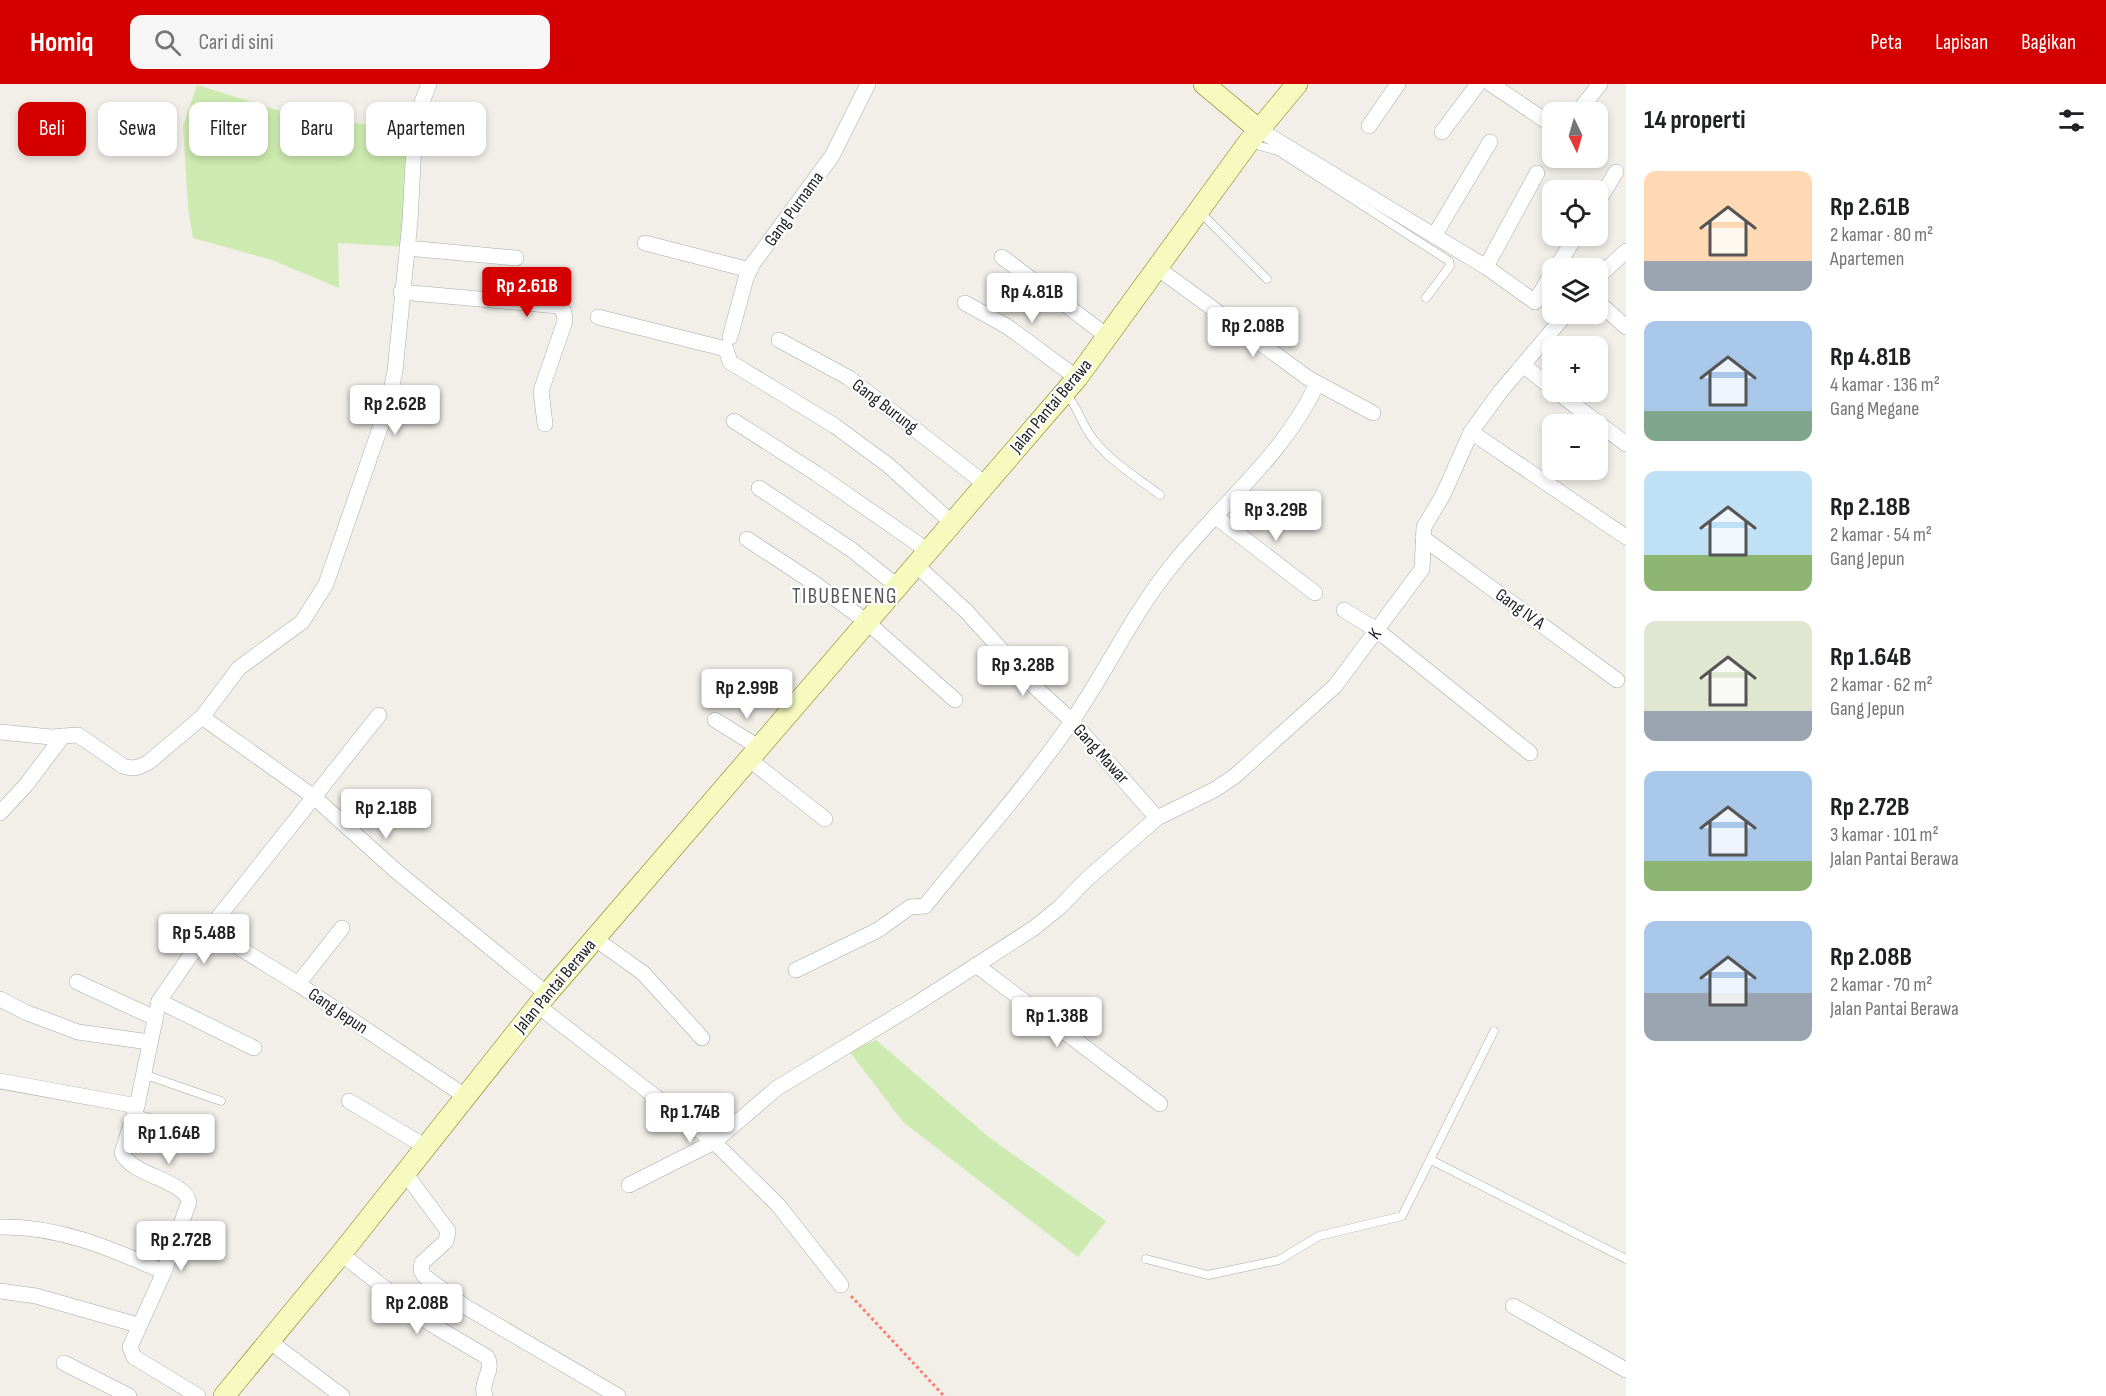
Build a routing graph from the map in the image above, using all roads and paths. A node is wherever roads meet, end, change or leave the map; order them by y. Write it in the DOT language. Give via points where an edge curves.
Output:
graph roads {
  1 [pos="429,84"];
  2 [pos="867,84"];
  3 [pos="1204,84"];
  4 [pos="1297,84"];
  5 [pos="1398,84"];
  6 [pos="1478,84"];
  7 [pos="1491,84"];
  8 [pos="1600,84"];
  9 [pos="1586,102"];
  10 [pos="1542,118"];
  11 [pos="1369,126"];
  12 [pos="1442,132"];
  13 [pos="1253,136"];
  14 [pos="1490,142"];
  15 [pos="1616,172"];
  16 [pos="1537,173"];
  17 [pos="1608,185"];
  18 [pos="1198,210"];
  19 [pos="1434,236"];
  20 [pos="645,243"];
  21 [pos="407,248"];
  22 [pos="1626,251"];
  23 [pos="1002,257"];
  24 [pos="516,258"];
  25 [pos="1156,267"];
  26 [pos="1486,267"];
  27 [pos="1608,268"];
  28 [pos="750,270"];
  29 [pos="1268,279"];
  30 [pos="1542,290"];
  31 [pos="401,292"];
  32 [pos="1426,298"];
  33 [pos="965,303"];
  34 [pos="1608,311"];
  35 [pos="598,316"];
  36 [pos="1558,324"];
  37 [pos="1626,327"];
  38 [pos="1107,336"];
  39 [pos="730,337"];
  40 [pos="779,340"];
  41 [pos="1524,366"];
  42 [pos="1542,380"];
  43 [pos="1317,384"];
  44 [pos="1070,385"];
  45 [pos="1570,402"];
  46 [pos="1373,413"];
  47 [pos="734,421"];
  48 [pos="544,424"];
  49 [pos="1471,432"];
  50 [pos="1626,444"];
  51 [pos="984,483"];
  52 [pos="759,489"];
  53 [pos="1160,495"];
  54 [pos="1216,517"];
  55 [pos="951,522"];
  56 [pos="1626,537"];
  57 [pos="1423,538"];
  58 [pos="747,539"];
  59 [pos="921,557"];
  60 [pos="897,586"];
  61 [pos="1315,593"];
  62 [pos="1344,610"];
  63 [pos="867,622"];
  64 [pos="1378,631"];
  65 [pos="1617,680"];
  66 [pos="955,700"];
  67 [pos="379,715"];
  68 [pos="202,717"];
  69 [pos="715,720"];
  70 [pos="1072,721"];
  71 [pos="0,732"];
  72 [pos="63,736"];
  73 [pos="1530,753"];
  74 [pos="755,754"];
  75 [pos="314,797"];
  76 [pos="0,813"];
  77 [pos="1157,818"];
  78 [pos="825,819"];
  79 [pos="342,928"];
  80 [pos="209,929"];
  81 [pos="594,938"];
  82 [pos="975,964"];
  83 [pos="796,970"];
  84 [pos="77,982"];
  85 [pos="298,984"];
  86 [pos="0,999"];
  87 [pos="542,1000"];
  88 [pos="159,1001"];
  89 [pos="155,1018"];
  90 [pos="1494,1031"];
  91 [pos="702,1038"];
  92 [pos="149,1042"];
  93 [pos="254,1048"];
  94 [pos="143,1074"];
  95 [pos="0,1081"];
  96 [pos="465,1096"];
  97 [pos="221,1101"];
  98 [pos="349,1101"];
  99 [pos="1160,1104"];
  100 [pos="136,1109"];
  101 [pos="187,1130"];
  102 [pos="714,1142"];
  103 [pos="426,1147"];
  104 [pos="1431,1160"];
  105 [pos="405,1173"];
  106 [pos="629,1185"];
  107 [pos="0,1227"];
  108 [pos="341,1254"];
  109 [pos="1146,1259"];
  110 [pos="1626,1259"];
  111 [pos="164,1272"];
  112 [pos="841,1285"];
  113 [pos="0,1291"];
  114 [pos="1513,1306"];
  115 [pos="138,1324"];
  116 [pos="269,1341"];
  117 [pos="64,1363"];
  118 [pos="1626,1370"];
  119 [pos="227,1395"];
  120 [pos="129,1396"];
  121 [pos="198,1396"];
  122 [pos="342,1396"];
  123 [pos="485,1396"];
  124 [pos="618,1396"];
  125 [pos="944,1396"];
  1 -- 21 [label="street" via="419,110 414,144"];
  2 -- 28 [label="street, Gang Purnama" via="832,156"];
  3 -- 13 [label="street"];
  4 -- 13 [label="street, Jalan Pantai Berawa"];
  5 -- 11 [label="street"];
  6 -- 12 [label="street"];
  7 -- 10 [label="street"];
  8 -- 9 [label="street"];
  13 -- 18 [label="street, Jalan Pantai Berawa"];
  13 -- 19 [label="street"];
  13 -- 32 [label="lane" via="1449,261 1450,266"];
  14 -- 19 [label="street"];
  15 -- 17 [label="street"];
  16 -- 26 [label="street"];
  18 -- 25 [label="street, Jalan Pantai Berawa"];
  18 -- 29 [label="lane"];
  19 -- 26 [label="street"];
  20 -- 28 [label="street"];
  21 -- 24 [label="street"];
  21 -- 31 [label="street"];
  22 -- 27 [label="street"];
  23 -- 38 [label="street"];
  25 -- 38 [label="street, Jalan Pantai Berawa"];
  25 -- 43 [label="street"];
  26 -- 30 [label="street" via="1535,302"];
  28 -- 39 [label="street, Gang Purnama"];
  31 -- 48 [label="street" via="558,306 565,321 541,391"];
  31 -- 68 [label="street" via="395,371 388,405 326,584 302,622 239,668"];
  33 -- 44 [label="street" via="1008,327"];
  34 -- 37 [label="street"];
  35 -- 55 [label="street" via="726,350 730,362 844,433 888,465"];
  36 -- 41 [label="street, K"];
  38 -- 44 [label="street, Jalan Pantai Berawa"];
  40 -- 51 [label="street, Gang Burung" via="849,378"];
  41 -- 42 [label="street"];
  41 -- 49 [label="street, K"];
  43 -- 46 [label="street"];
  43 -- 54 [label="street" via="1306,406 1254,476"];
  44 -- 51 [label="street, Jalan Pantai Berawa"];
  44 -- 53 [label="lane" via="1085,429 1103,451"];
  45 -- 50 [label="street"];
  47 -- 59 [label="street, Gang Mawar" via="817,474"];
  49 -- 56 [label="street"];
  49 -- 57 [label="street, K" via="1424,527"];
  51 -- 55 [label="street, Jalan Pantai Berawa"];
  52 -- 60 [label="street" via="852,550"];
  54 -- 61 [label="street"];
  54 -- 70 [label="street" via="1147,599"];
  55 -- 59 [label="street, Jalan Pantai Berawa"];
  57 -- 64 [label="street, K" via="1422,569"];
  57 -- 65 [label="street, Gang IV A"];
  58 -- 63 [label="street"];
  59 -- 60 [label="street, Jalan Pantai Berawa"];
  59 -- 70 [label="street, Gang Mawar" via="1037,689"];
  60 -- 63 [label="street, Jalan Pantai Berawa"];
  62 -- 64 [label="street"];
  63 -- 66 [label="street"];
  63 -- 74 [label="street, Jalan Pantai Berawa"];
  64 -- 73 [label="street"];
  64 -- 77 [label="street, K" via="1335,686 1264,752 1214,790"];
  67 -- 75 [label="street"];
  68 -- 72 [label="street" via="149,762 131,769 115,762 85,738"];
  68 -- 75 [label="street"];
  69 -- 74 [label="street"];
  70 -- 77 [label="street, Gang Mawar"];
  70 -- 83 [label="street" via="924,906 910,907 878,930"];
  71 -- 72 [label="street"];
  72 -- 76 [label="street"];
  74 -- 78 [label="street"];
  74 -- 81 [label="street, Jalan Pantai Berawa"];
  75 -- 80 [label="street"];
  75 -- 87 [label="street"];
  77 -- 82 [label="street, K" via="1034,928"];
  79 -- 85 [label="street"];
  80 -- 85 [label="street, Gang Jepun"];
  80 -- 88 [label="street"];
  81 -- 87 [label="street, Jalan Pantai Berawa"];
  81 -- 91 [label="street" via="643,973"];
  82 -- 99 [label="street"];
  82 -- 102 [label="street, K" via="777,1088"];
  84 -- 89 [label="street"];
  85 -- 96 [label="street, Gang Jepun"];
  86 -- 92 [label="street" via="78,1032"];
  87 -- 96 [label="street, Jalan Pantai Berawa"];
  87 -- 102 [label="street"];
  88 -- 89 [label="street"];
  88 -- 93 [label="street"];
  89 -- 92 [label="street"];
  90 -- 104 [label="lane"];
  92 -- 94 [label="street"];
  94 -- 97 [label="lane"];
  94 -- 100 [label="street"];
  95 -- 100 [label="street"];
  96 -- 103 [label="street, Jalan Pantai Berawa"];
  98 -- 103 [label="street"];
  100 -- 101 [label="lane"];
  100 -- 111 [label="street" via="124,1146 125,1159 188,1197 188,1207"];
  102 -- 106 [label="street, K"];
  102 -- 112 [label="street" via="778,1205"];
  103 -- 105 [label="street, Jalan Pantai Berawa"];
  104 -- 109 [label="lane" via="1402,1216 1319,1236 1279,1260 1208,1275"];
  104 -- 110 [label="lane"];
  105 -- 108 [label="street, Jalan Pantai Berawa"];
  105 -- 124 [label="street" via="448,1231 446,1240 422,1263 424,1276 475,1313"];
  107 -- 111 [label="street" via="47,1229 77,1237"];
  108 -- 116 [label="street, Jalan Pantai Berawa"];
  108 -- 123 [label="street" via="430,1324 487,1357 490,1368 483,1386"];
  111 -- 115 [label="street"];
  112 -- 125 [label="path"];
  113 -- 115 [label="street" via="36,1296"];
  114 -- 118 [label="street"];
  115 -- 121 [label="street" via="130,1347 134,1357"];
  116 -- 119 [label="street, Jalan Pantai Berawa"];
  116 -- 122 [label="street"];
  117 -- 120 [label="street"];
}
